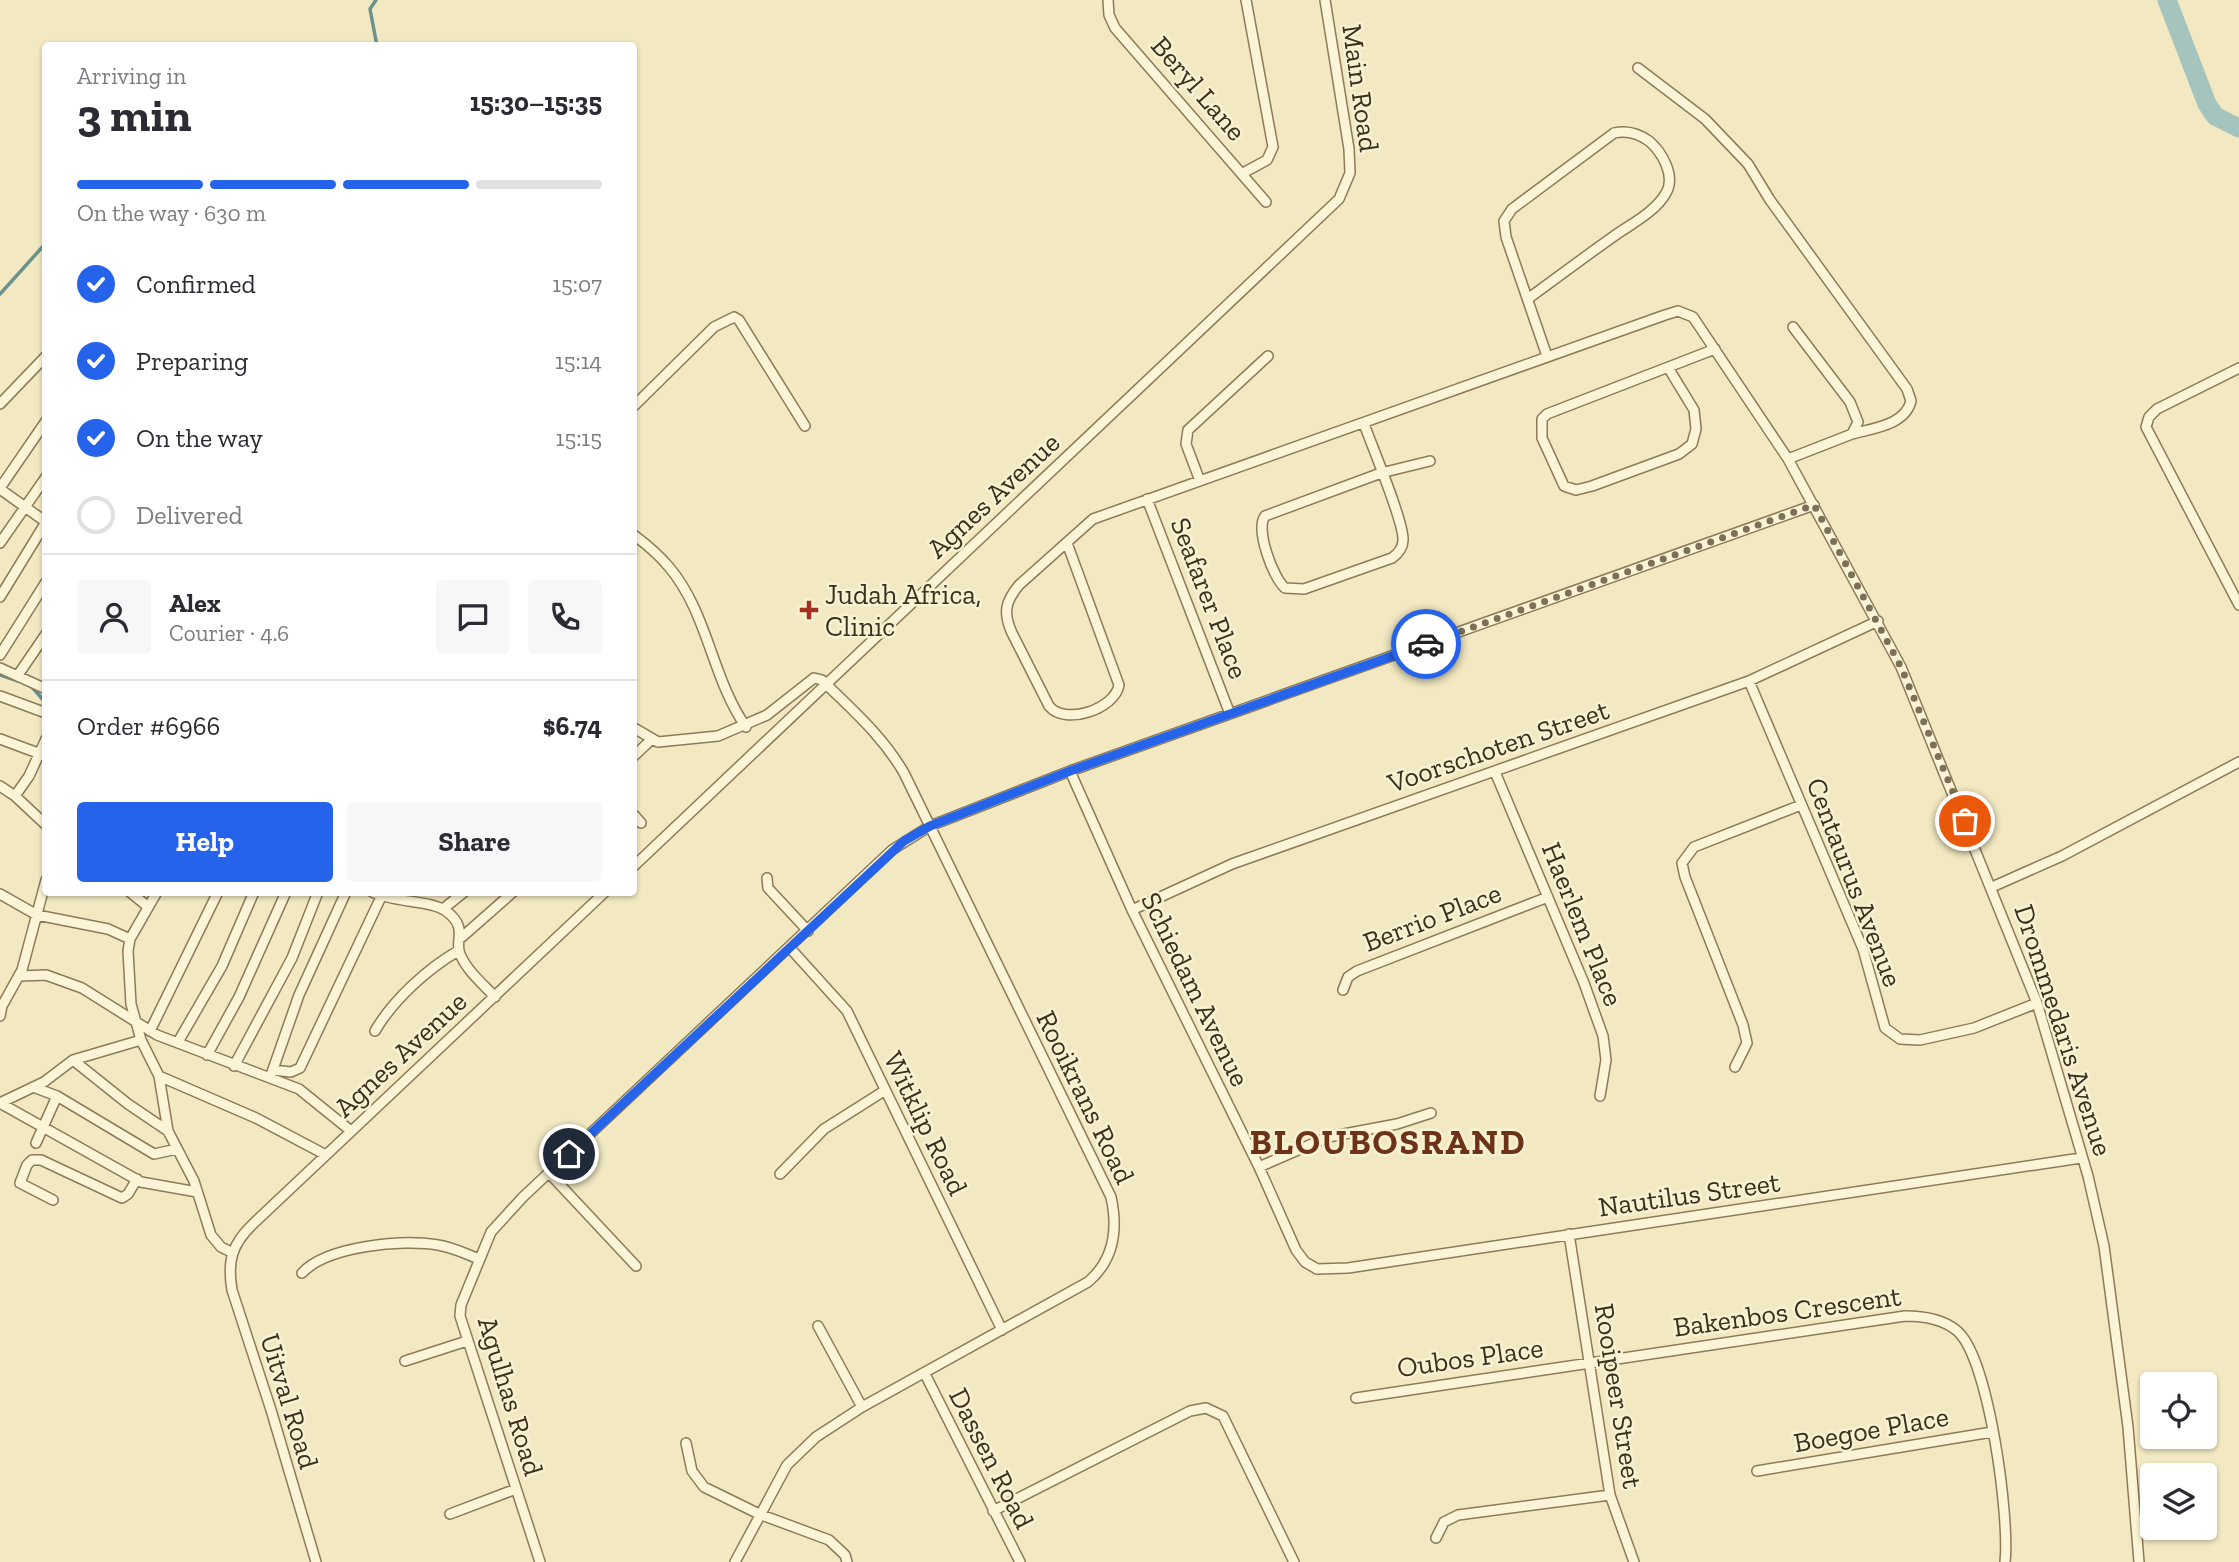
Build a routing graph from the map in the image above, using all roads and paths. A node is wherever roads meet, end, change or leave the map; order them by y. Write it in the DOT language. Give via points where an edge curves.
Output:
graph roads {
  1 [pos="1108,0"];
  2 [pos="1246,0"];
  3 [pos="1325,0"];
  4 [pos="1638,68"];
  5 [pos="1243,173"];
  6 [pos="1347,183"];
  7 [pos="1266,202"];
  8 [pos="1529,298"];
  9 [pos="1793,327"];
  10 [pos="1715,349"];
  11 [pos="1268,356"];
  12 [pos="1547,356"];
  13 [pos="42,360"];
  14 [pos="2239,368"];
  15 [pos="1669,369"];
  16 [pos="637,403"];
  17 [pos="0,404"];
  18 [pos="1364,424"];
  19 [pos="805,426"];
  20 [pos="42,427"];
  21 [pos="1852,434"];
  22 [pos="1788,459"];
  23 [pos="1430,461"];
  24 [pos="1381,473"];
  25 [pos="1200,481"];
  26 [pos="42,482"];
  27 [pos="0,489"];
  28 [pos="1147,499"];
  29 [pos="1814,505"];
  30 [pos="24,507"];
  31 [pos="42,519"];
  32 [pos="42,529"];
  33 [pos="637,538"];
  34 [pos="1067,542"];
  35 [pos="0,543"];
  36 [pos="42,588"];
  37 [pos="0,597"];
  38 [pos="2239,605"];
  39 [pos="1878,621"];
  40 [pos="42,640"];
  41 [pos="0,655"];
  42 [pos="0,668"];
  43 [pos="18,675"];
  44 [pos="1749,681"];
  45 [pos="42,684"];
  46 [pos="826,684"];
  47 [pos="0,696"];
  48 [pos="42,712"];
  49 [pos="1230,714"];
  50 [pos="746,727"];
  51 [pos="637,730"];
  52 [pos="0,739"];
  53 [pos="652,739"];
  54 [pos="637,753"];
  55 [pos="42,755"];
  56 [pos="2239,762"];
  57 [pos="1070,771"];
  58 [pos="1495,772"];
  59 [pos="0,786"];
  60 [pos="15,796"];
  61 [pos="1801,805"];
  62 [pos="637,818"];
  63 [pos="42,821"];
  64 [pos="641,822"];
  65 [pos="930,826"];
  66 [pos="637,863"];
  67 [pos="767,878"];
  68 [pos="1992,887"];
  69 [pos="0,894"];
  70 [pos="42,896"];
  71 [pos="135,896"];
  72 [pos="154,896"];
  73 [pos="216,896"];
  74 [pos="252,896"];
  75 [pos="284,896"];
  76 [pos="316,896"];
  77 [pos="344,896"];
  78 [pos="377,896"];
  79 [pos="382,896"];
  80 [pos="459,896"];
  81 [pos="508,896"];
  82 [pos="601,896"];
  83 [pos="1548,897"];
  84 [pos="148,906"];
  85 [pos="443,909"];
  86 [pos="1132,910"];
  87 [pos="37,915"];
  88 [pos="808,931"];
  89 [pos="462,937"];
  90 [pos="130,939"];
  91 [pos="790,948"];
  92 [pos="458,951"];
  93 [pos="20,976"];
  94 [pos="1343,990"];
  95 [pos="495,997"];
  96 [pos="2037,1003"];
  97 [pos="0,1016"];
  98 [pos="134,1020"];
  99 [pos="150,1031"];
  100 [pos="375,1031"];
  101 [pos="141,1040"];
  102 [pos="178,1042"];
  103 [pos="207,1055"];
  104 [pos="73,1060"];
  105 [pos="234,1066"];
  106 [pos="1735,1067"];
  107 [pos="272,1073"];
  108 [pos="159,1076"];
  109 [pos="33,1087"];
  110 [pos="884,1091"];
  111 [pos="57,1096"];
  112 [pos="1600,1096"];
  113 [pos="0,1103"];
  114 [pos="1431,1113"];
  115 [pos="43,1126"];
  116 [pos="168,1130"];
  117 [pos="351,1131"];
  118 [pos="36,1143"];
  119 [pos="177,1149"];
  120 [pos="326,1155"];
  121 [pos="2081,1158"];
  122 [pos="1259,1167"];
  123 [pos="549,1173"];
  124 [pos="780,1174"];
  125 [pos="137,1179"];
  126 [pos="197,1192"];
  127 [pos="52,1200"];
  128 [pos="1569,1234"];
  129 [pos="231,1252"];
  130 [pos="479,1259"];
  131 [pos="1305,1262"];
  132 [pos="636,1266"];
  133 [pos="302,1273"];
  134 [pos="818,1326"];
  135 [pos="1002,1330"];
  136 [pos="467,1341"];
  137 [pos="405,1361"];
  138 [pos="1591,1362"];
  139 [pos="925,1374"];
  140 [pos="1356,1398"];
  141 [pos="862,1407"];
  142 [pos="1992,1432"];
  143 [pos="686,1443"];
  144 [pos="1757,1471"];
  145 [pos="516,1489"];
  146 [pos="1611,1495"];
  147 [pos="993,1511"];
  148 [pos="450,1514"];
  149 [pos="759,1514"];
  150 [pos="1436,1538"];
  151 [pos="316,1562"];
  152 [pos="540,1562"];
  153 [pos="735,1562"];
  154 [pos="847,1562"];
  155 [pos="1020,1562"];
  156 [pos="1294,1562"];
  157 [pos="1634,1562"];
  158 [pos="2005,1562"];
  159 [pos="2139,1562"];
  1 -- 5 [label="street, Beryl Lane" via="1115,28"];
  2 -- 5 [label="street" via="1272,147 1268,160"];
  3 -- 6 [label="street, Main Road" via="1349,149"];
  4 -- 21 [label="street" via="1705,118 1746,161 1908,389 1911,401 1904,415"];
  5 -- 7 [label="street, Beryl Lane"];
  6 -- 46 [label="street, Agnes Avenue" via="1332,207"];
  8 -- 8 [label="street" via="1659,203 1669,185 1668,174 1661,153 1644,138 1629,131 1614,133 1506,215 1506,237"];
  8 -- 12 [label="street"];
  9 -- 21 [label="street" via="1855,409 1858,422"];
  10 -- 12 [label="street, Drommedaris Avenue" via="1693,317 1678,311"];
  10 -- 15 [label="street"];
  10 -- 22 [label="street, Drommedaris Avenue"];
  11 -- 25 [label="street" via="1188,430 1186,444"];
  12 -- 18 [label="street"];
  13 -- 17 [label="street"];
  14 -- 38 [label="street" via="2157,409 2147,427"];
  15 -- 15 [label="street" via="1694,410 1692,444 1678,454 1592,486 1576,490 1564,486 1542,438 1542,419 1554,409"];
  16 -- 19 [label="street" via="713,327 734,317"];
  18 -- 24 [label="street"];
  18 -- 25 [label="street"];
  20 -- 27 [label="street"];
  21 -- 22 [label="street"];
  22 -- 29 [label="street, Drommedaris Avenue"];
  23 -- 24 [label="street"];
  24 -- 24 [label="street" via="1402,530 1398,554 1304,589 1291,590 1280,584 1261,531 1262,519"];
  25 -- 28 [label="street"];
  26 -- 30 [label="street"];
  27 -- 30 [label="street"];
  28 -- 34 [label="street" via="1093,519"];
  28 -- 49 [label="street, Seafarer Place"];
  29 -- 39 [label="street, Drommedaris Avenue"];
  29 -- 49 [label="street, Agulhas Road"];
  30 -- 31 [label="street"];
  30 -- 35 [label="street"];
  32 -- 37 [label="street"];
  33 -- 50 [label="street" via="670,568 683,588 731,705"];
  34 -- 34 [label="street" via="1119,685 1113,698 1067,715 1054,713 1049,706 1006,621 1010,596"];
  36 -- 41 [label="street"];
  39 -- 44 [label="street, Voorschoten Street"];
  39 -- 68 [label="street, Drommedaris Avenue" via="1920,709"];
  40 -- 43 [label="street"];
  42 -- 43 [label="street"];
  43 -- 45 [label="street"];
  44 -- 58 [label="street, Voorschoten Street"];
  44 -- 61 [label="street, Centaurus Avenue"];
  46 -- 50 [label="street" via="818,678 811,680"];
  46 -- 65 [label="street, Rooikrans Road" via="889,749"];
  46 -- 66 [label="street, Agnes Avenue"];
  47 -- 48 [label="street"];
  49 -- 57 [label="street, Agulhas Road"];
  50 -- 53 [label="street" via="696,740"];
  51 -- 53 [label="street"];
  52 -- 55 [label="street"];
  53 -- 54 [label="street"];
  55 -- 60 [label="street"];
  56 -- 68 [label="street" via="2062,856"];
  57 -- 65 [label="street, Agulhas Road"];
  57 -- 86 [label="street, Schiedam Avenue"];
  58 -- 83 [label="street, Haerlem Place"];
  58 -- 86 [label="street, Voorschoten Street" via="1232,864"];
  59 -- 60 [label="street"];
  60 -- 63 [label="street"];
  61 -- 96 [label="street, Centaurus Avenue" via="1863,949 1881,1017 1891,1034 1907,1041 1959,1033"];
  61 -- 106 [label="street" via="1695,847 1682,863 1743,1025 1747,1043"];
  62 -- 64 [label="street"];
  65 -- 88 [label="street, Agulhas Road" via="892,850"];
  65 -- 135 [label="street, Rooikrans Road" via="1111,1197 1115,1217 1108,1257 1093,1278"];
  67 -- 88 [label="street" via="768,888"];
  68 -- 96 [label="street, Drommedaris Avenue"];
  69 -- 87 [label="street"];
  70 -- 87 [label="street"];
  71 -- 84 [label="street"];
  72 -- 84 [label="street"];
  73 -- 99 [label="street"];
  74 -- 102 [label="street" via="222,966"];
  75 -- 103 [label="street"];
  76 -- 105 [label="street" via="292,958"];
  77 -- 107 [label="street" via="299,995"];
  78 -- 107 [label="street" via="300,1068"];
  79 -- 85 [label="street"];
  80 -- 85 [label="street"];
  81 -- 89 [label="street"];
  82 -- 95 [label="street, Agnes Avenue"];
  83 -- 94 [label="street, Berrio Place" via="1357,971 1348,977"];
  83 -- 112 [label="street, Haerlem Place" via="1606,1047"];
  84 -- 90 [label="street"];
  85 -- 89 [label="street"];
  86 -- 122 [label="street, Schiedam Avenue"];
  87 -- 90 [label="street" via="108,929"];
  87 -- 93 [label="street"];
  88 -- 91 [label="street, Agulhas Road"];
  89 -- 92 [label="street"];
  90 -- 98 [label="street" via="128,981"];
  91 -- 110 [label="street, Witklip Road" via="846,1011"];
  91 -- 123 [label="street, Agulhas Road"];
  92 -- 95 [label="street"];
  92 -- 100 [label="street" via="426,975"];
  93 -- 97 [label="street"];
  93 -- 98 [label="street" via="46,975 69,983"];
  95 -- 117 [label="street, Agnes Avenue"];
  96 -- 121 [label="street, Drommedaris Avenue"];
  98 -- 99 [label="street"];
  98 -- 101 [label="street"];
  99 -- 102 [label="street"];
  101 -- 104 [label="street"];
  101 -- 108 [label="street"];
  102 -- 103 [label="street"];
  103 -- 105 [label="street"];
  104 -- 109 [label="street"];
  104 -- 116 [label="street"];
  105 -- 107 [label="street"];
  107 -- 117 [label="street"];
  108 -- 116 [label="street"];
  108 -- 120 [label="street" via="256,1118"];
  109 -- 111 [label="street"];
  109 -- 113 [label="street"];
  110 -- 124 [label="street" via="824,1129"];
  110 -- 135 [label="street, Witklip Road"];
  111 -- 115 [label="street"];
  111 -- 119 [label="street" via="149,1152"];
  113 -- 115 [label="street"];
  114 -- 122 [label="street" via="1328,1137"];
  115 -- 118 [label="street"];
  115 -- 125 [label="street"];
  116 -- 119 [label="street"];
  117 -- 120 [label="street, Agnes Avenue"];
  119 -- 126 [label="street"];
  120 -- 129 [label="street, Agnes Avenue" via="242,1234"];
  121 -- 128 [label="street, Nautilus Street"];
  121 -- 159 [label="street, Drommedaris Avenue" via="2109,1280"];
  122 -- 131 [label="street, Schiedam Avenue"];
  123 -- 130 [label="street, Agulhas Road" via="497,1224"];
  123 -- 132 [label="street"];
  125 -- 126 [label="street"];
  125 -- 127 [label="street" via="122,1198 41,1160 32,1160 20,1183"];
  126 -- 129 [label="street" via="211,1235"];
  128 -- 131 [label="street, Nautilus Street" via="1336,1270 1317,1269"];
  128 -- 138 [label="street, Rooipeer Street"];
  129 -- 151 [label="street, Uitval Road" via="232,1290"];
  130 -- 133 [label="street" via="440,1245 402,1242 329,1256"];
  130 -- 136 [label="street, Agulhas Road" via="461,1305"];
  134 -- 141 [label="street"];
  135 -- 139 [label="street, Rooikrans Road"];
  136 -- 137 [label="street"];
  136 -- 145 [label="street, Agulhas Road"];
  138 -- 140 [label="street, Oubos Place"];
  138 -- 142 [label="street, Bakenbos Crescent" via="1905,1316 1928,1318 1957,1330 1971,1350"];
  138 -- 146 [label="street, Rooipeer Street"];
  139 -- 141 [label="street, Rooikrans Road"];
  139 -- 147 [label="street, Dassen Road"];
  141 -- 149 [label="street, Rooikrans Road" via="794,1456"];
  142 -- 144 [label="street, Boegoe Place"];
  142 -- 158 [label="street, Bakenbos Crescent" via="2003,1495"];
  143 -- 149 [label="street" via="692,1471 704,1487"];
  145 -- 148 [label="street"];
  145 -- 152 [label="street, Agulhas Road"];
  146 -- 150 [label="street" via="1458,1515 1444,1522"];
  146 -- 157 [label="street, Rooipeer Street"];
  147 -- 155 [label="street, Dassen Road"];
  147 -- 156 [label="street" via="1190,1411 1206,1408 1223,1416"];
  149 -- 153 [label="street, Rooikrans Road"];
  149 -- 154 [label="street" via="829,1539"];
}
